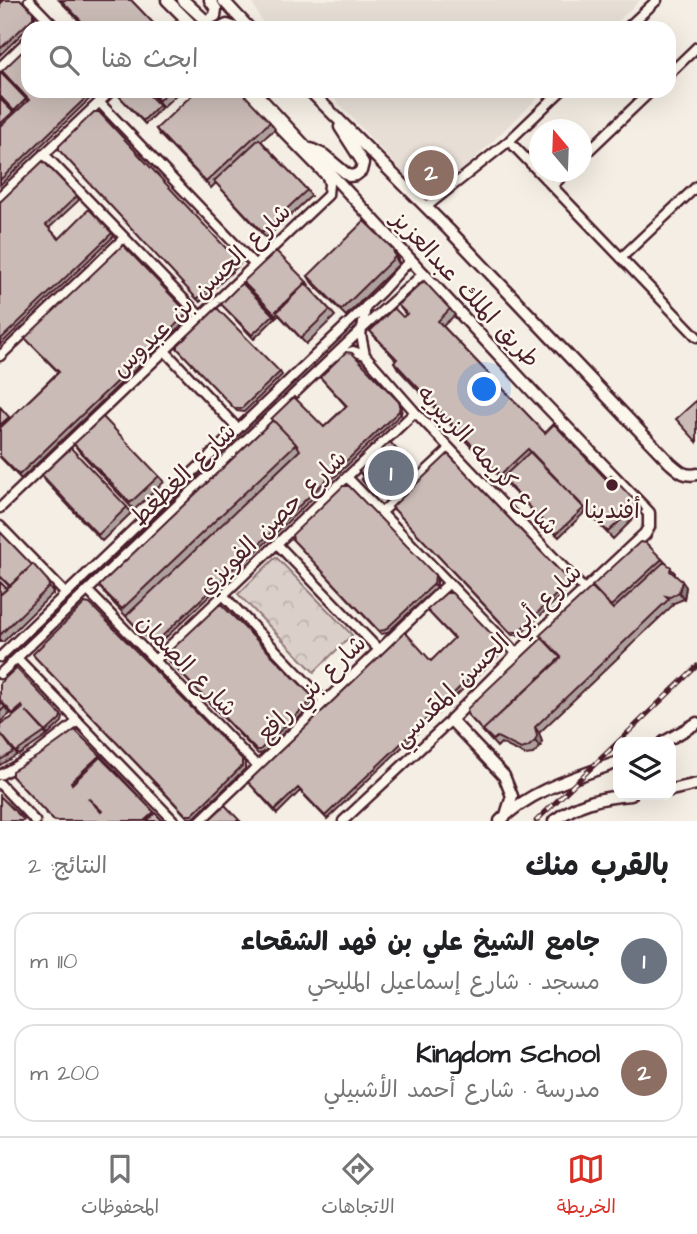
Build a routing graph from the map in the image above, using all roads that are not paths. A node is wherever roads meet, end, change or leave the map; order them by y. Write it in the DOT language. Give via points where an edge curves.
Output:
graph roads {
  1 [pos="29,0"];
  2 [pos="167,0"];
  3 [pos="183,0"];
  4 [pos="210,0"];
  5 [pos="223,0"];
  6 [pos="657,0"];
  7 [pos="185,19"];
  8 [pos="48,20"];
  9 [pos="242,21"];
  10 [pos="634,21"];
  11 [pos="21,47"];
  12 [pos="697,47"];
  13 [pos="0,67"];
  14 [pos="676,67"];
  15 [pos="104,98"];
  16 [pos="250,98"];
  17 [pos="262,98"];
  18 [pos="317,98"];
  19 [pos="554,98"];
  20 [pos="644,98"];
  21 [pos="99,103"];
  22 [pos="334,116"];
  23 [pos="509,141"];
  24 [pos="592,147"];
  25 [pos="307,148"];
  26 [pos="44,154"];
  27 [pos="556,182"];
  28 [pos="552,186"];
  29 [pos="697,186"];
  30 [pos="0,196"];
  31 [pos="426,207"];
  32 [pos="124,237"];
  33 [pos="621,258"];
  34 [pos="411,260"];
  35 [pos="255,265"];
  36 [pos="424,274"];
  37 [pos="382,291"];
  38 [pos="393,301"];
  39 [pos="366,306"];
  40 [pos="201,317"];
  41 [pos="361,330"];
  42 [pos="696,334"];
  43 [pos="164,351"];
  44 [pos="318,352"];
  45 [pos="365,355"];
  46 [pos="0,356"];
  47 [pos="328,362"];
  48 [pos="415,412"];
  49 [pos="237,429"];
  50 [pos="450,449"];
  51 [pos="697,474"];
  52 [pos="347,477"];
  53 [pos="0,508"];
  54 [pos="381,513"];
  55 [pos="649,513"];
  56 [pos="0,526"];
  57 [pos="276,544"];
  58 [pos="448,583"];
  59 [pos="88,590"];
  60 [pos="584,590"];
  61 [pos="65,594"];
  62 [pos="223,596"];
  63 [pos="47,612"];
  64 [pos="56,621"];
  65 [pos="379,650"];
  66 [pos="517,654"];
  67 [pos="0,657"];
  68 [pos="18,658"];
  69 [pos="155,660"];
  70 [pos="0,674"];
  71 [pos="325,702"];
  72 [pos="452,720"];
  73 [pos="78,721"];
  74 [pos="697,723"];
  75 [pos="673,737"];
  76 [pos="613,764"];
  77 [pos="257,766"];
  78 [pos="0,775"];
  79 [pos="0,784"];
  80 [pos="697,784"];
  81 [pos="676,789"];
  82 [pos="613,798"];
  83 [pos="503,818"];
  84 [pos="35,821"];
  85 [pos="174,821"];
  86 [pos="200,821"];
  87 [pos="343,821"];
  88 [pos="554,821"];
  1 -- 8 [label="street"];
  2 -- 7 [label="main road"];
  3 -- 4 [label="main road" via="206,21 215,16"];
  5 -- 9 [label="main road"];
  6 -- 10 [label="street"];
  11 -- 13 [label="street"];
  12 -- 14 [label="street"];
  15 -- 21 [label="street"];
  16 -- 35 [label="street, شارع الحسن بن عبدوس" via="327,177 329,191"];
  17 -- 25 [label="main road, طريق الملك عبدالعزيز"];
  18 -- 22 [label="main road, طريق الملك عبدالعزيز"];
  19 -- 23 [label="street"];
  20 -- 24 [label="street"];
  21 -- 26 [label="street"];
  21 -- 35 [label="street"];
  22 -- 25 [label="main road" via="363,163 361,171 349,176 324,155"];
  22 -- 31 [label="main road, طريق الملك عبدالعزيز"];
  23 -- 28 [label="street"];
  23 -- 31 [label="street"];
  25 -- 34 [label="main road, طريق الملك عبدالعزيز"];
  26 -- 30 [label="street"];
  26 -- 32 [label="street"];
  27 -- 28 [label="street"];
  28 -- 33 [label="street"];
  29 -- 33 [label="street"];
  31 -- 51 [label="main road, طريق الملك عبدالعزيز" via="680,473"];
  32 -- 40 [label="street"];
  32 -- 46 [label="street"];
  33 -- 42 [label="street"];
  34 -- 36 [label="main road, طريق الملك عبدالعزيز"];
  34 -- 37 [label="street, شارع الغطغط"];
  35 -- 40 [label="street, شارع الحسن بن عبدوس"];
  36 -- 38 [label="street, شارع الغطغط"];
  36 -- 55 [label="main road, طريق الملك عبدالعزيز"];
  37 -- 38 [label="street" via="391,292"];
  37 -- 39 [label="street, شارع الغطغط"];
  38 -- 41 [label="street, شارع الغطغط"];
  39 -- 41 [label="street"];
  39 -- 44 [label="street, شارع الغطغط"];
  40 -- 43 [label="street, شارع الحسن بن عبدوس"];
  41 -- 45 [label="street"];
  41 -- 47 [label="street, شارع الغطغط"];
  43 -- 49 [label="street"];
  43 -- 53 [label="street, شارع الحسن بن عبدوس"];
  44 -- 47 [label="street"];
  44 -- 49 [label="street, شارع الغطغط"];
  45 -- 47 [label="street" via="346,352"];
  45 -- 48 [label="street, شارع كريمه الزبيريه"];
  47 -- 59 [label="street, شارع الغطغط"];
  48 -- 50 [label="street, شارع كريمه الزبيريه"];
  48 -- 52 [label="street, شارع حصن الفويزي"];
  49 -- 61 [label="street, شارع الغطغط"];
  50 -- 54 [label="street"];
  50 -- 60 [label="street, شارع كريمه الزبيريه"];
  52 -- 54 [label="street"];
  52 -- 57 [label="street, شارع حصن الفويزي"];
  54 -- 58 [label="street"];
  55 -- 60 [label="main road, شارع أبي الحسن المقدسي" via="645,534"];
  56 -- 61 [label="street"];
  57 -- 62 [label="street, شارع حصن الفويزي"];
  57 -- 65 [label="street"];
  58 -- 65 [label="street, شارع بني رافع"];
  58 -- 66 [label="street"];
  59 -- 64 [label="street, شارع الغطغط"];
  59 -- 69 [label="street, شارع الصمان"];
  60 -- 66 [label="main road, شارع أبي الحسن المقدسي"];
  61 -- 63 [label="street, شارع الغطغط"];
  62 -- 69 [label="street, شارع حصن الفويزي"];
  62 -- 71 [label="street"];
  63 -- 64 [label="street"];
  63 -- 67 [label="street, شارع الغطغط"];
  64 -- 68 [label="street, شارع الغطغط"];
  65 -- 71 [label="street, شارع بني رافع"];
  66 -- 72 [label="main road, شارع أبي الحسن المقدسي"];
  68 -- 70 [label="street, شارع الغطغط"];
  68 -- 73 [label="street"];
  69 -- 77 [label="street, شارع الصمان"];
  71 -- 77 [label="street, شارع بني رافع"];
  72 -- 83 [label="main road" via="504,776 512,796"];
  72 -- 87 [label="street, شارع أبي الحسن المقدسي"];
  73 -- 78 [label="street"];
  73 -- 85 [label="street"];
  74 -- 75 [label="main road"];
  76 -- 83 [label="main road" via="530,798"];
  77 -- 86 [label="street, شارع بني رافع"];
  79 -- 84 [label="street"];
  80 -- 81 [label="main road"];
  82 -- 88 [label="main road" via="577,806"];
}
